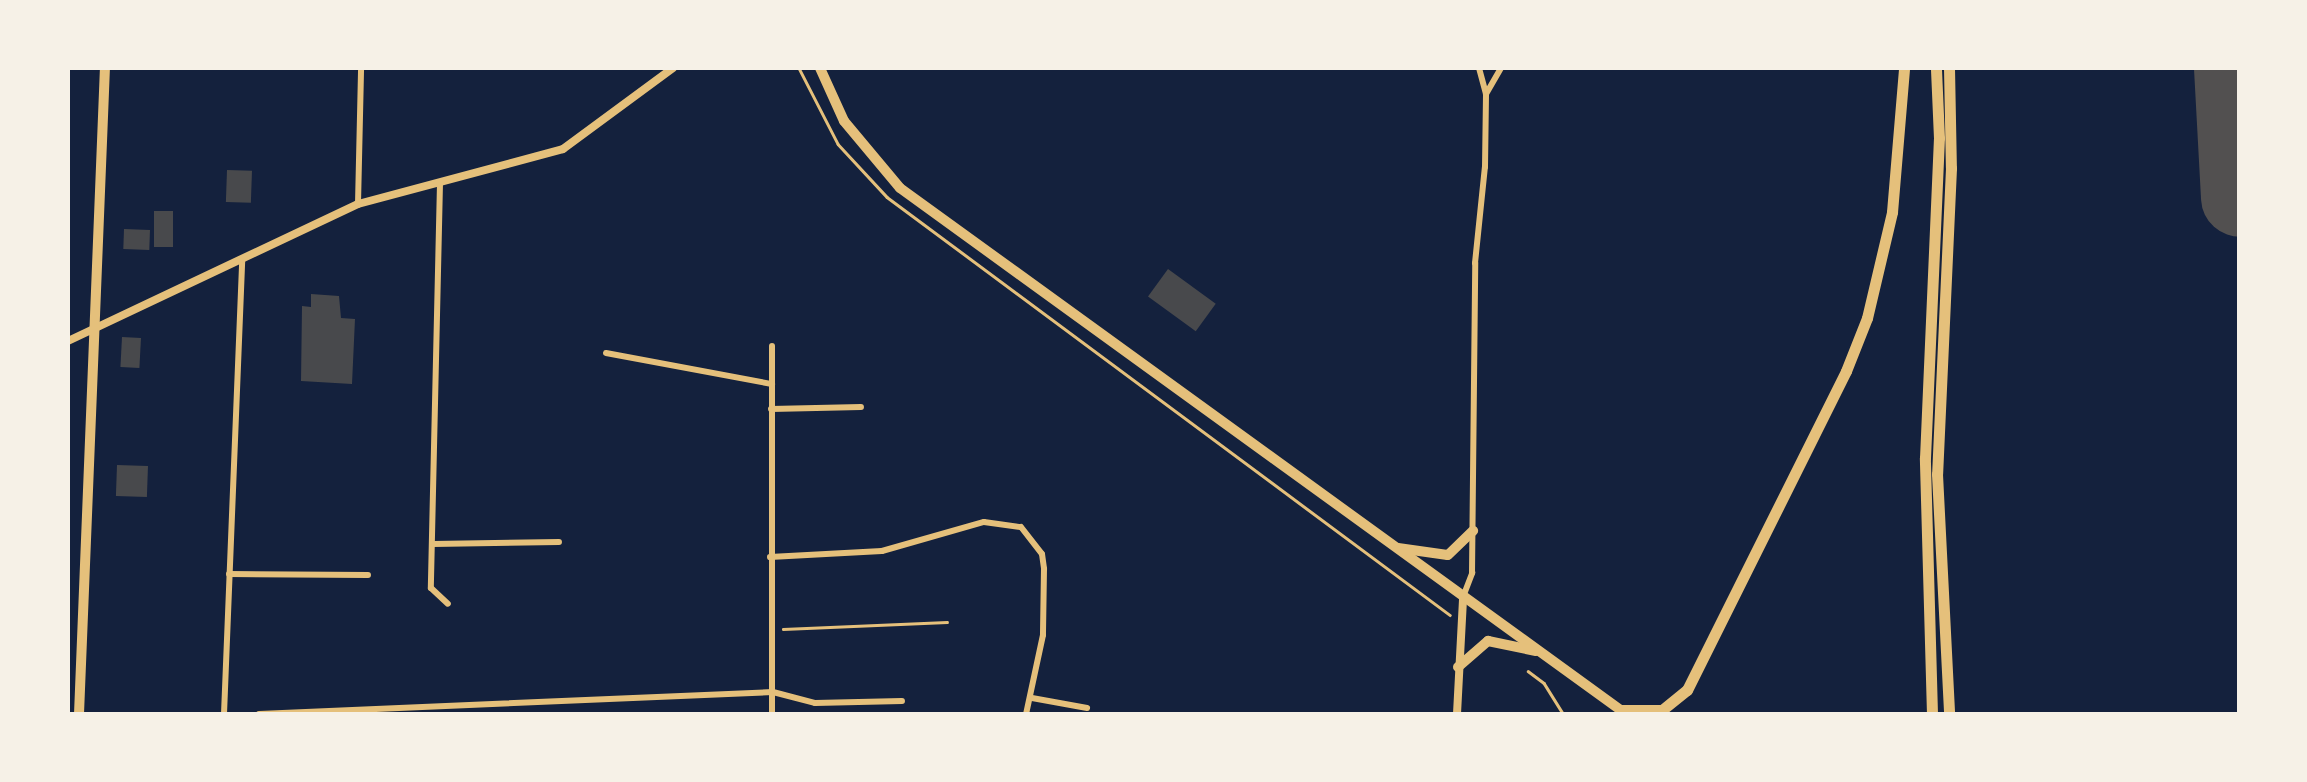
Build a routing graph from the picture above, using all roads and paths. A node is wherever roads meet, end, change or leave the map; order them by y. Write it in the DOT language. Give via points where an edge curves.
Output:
graph roads {
  1 [pos="105,68"];
  2 [pos="361,68"];
  3 [pos="672,68"];
  4 [pos="799,68"];
  5 [pos="820,68"];
  6 [pos="1479,68"];
  7 [pos="1501,68"];
  8 [pos="1904,68"];
  9 [pos="1936,68"];
  10 [pos="1949,68"];
  11 [pos="1486,94"];
  12 [pos="440,182"];
  13 [pos="358,204"];
  14 [pos="242,259"];
  15 [pos="96,328"];
  16 [pos="68,341"];
  17 [pos="772,346"];
  18 [pos="606,353"];
  19 [pos="772,384"];
  20 [pos="861,408"];
  21 [pos="771,409"];
  22 [pos="1473,532"];
  23 [pos="559,542"];
  24 [pos="434,544"];
  25 [pos="1388,544"];
  26 [pos="770,557"];
  27 [pos="229,574"];
  28 [pos="368,575"];
  29 [pos="1463,598"];
  30 [pos="448,604"];
  31 [pos="1450,615"];
  32 [pos="947,622"];
  33 [pos="772,630"];
  34 [pos="1540,652"];
  35 [pos="1458,667"];
  36 [pos="1528,671"];
  37 [pos="772,692"];
  38 [pos="1032,698"];
  39 [pos="902,701"];
  40 [pos="1087,708"];
  41 [pos="1624,712"];
  42 [pos="79,714"];
  43 [pos="224,714"];
  44 [pos="258,714"];
  45 [pos="772,714"];
  46 [pos="1026,714"];
  47 [pos="1457,714"];
  48 [pos="1563,714"];
  49 [pos="1932,714"];
  50 [pos="1950,714"];
  1 -- 15 [label="main road"];
  2 -- 13 [label="street"];
  3 -- 12 [label="street" via="563,149"];
  4 -- 31 [label="path" via="838,144 887,197"];
  5 -- 25 [label="main road" via="844,122 900,188"];
  6 -- 11 [label="street"];
  7 -- 11 [label="street"];
  8 -- 41 [label="highway" via="1892,212 1867,318 1846,371 1687,690 1662,710"];
  9 -- 49 [label="highway" via="1925,442"];
  10 -- 50 [label="highway" via="1952,168 1936,474"];
  11 -- 22 [label="street" via="1475,263"];
  12 -- 13 [label="street"];
  12 -- 24 [label="street"];
  13 -- 14 [label="street"];
  14 -- 15 [label="street"];
  14 -- 27 [label="street"];
  15 -- 16 [label="street"];
  15 -- 42 [label="main road"];
  17 -- 19 [label="street"];
  18 -- 19 [label="street"];
  19 -- 21 [label="street"];
  20 -- 21 [label="street"];
  21 -- 26 [label="street"];
  22 -- 25 [label="main road" via="1458,550 1436,557"];
  22 -- 29 [label="street"];
  23 -- 24 [label="street"];
  24 -- 30 [label="street" via="431,588"];
  25 -- 29 [label="main road"];
  26 -- 33 [label="street"];
  26 -- 38 [label="street" via="882,552 984,522 1022,528 1044,568"];
  27 -- 28 [label="street"];
  27 -- 43 [label="street"];
  29 -- 34 [label="main road"];
  29 -- 35 [label="street"];
  32 -- 33 [label="path"];
  33 -- 37 [label="street"];
  34 -- 35 [label="main road" via="1488,642"];
  34 -- 41 [label="main road"];
  35 -- 47 [label="street"];
  36 -- 48 [label="path"];
  37 -- 39 [label="street" via="815,703"];
  37 -- 44 [label="street"];
  37 -- 45 [label="street"];
  38 -- 40 [label="street"];
  38 -- 46 [label="street"];
}
